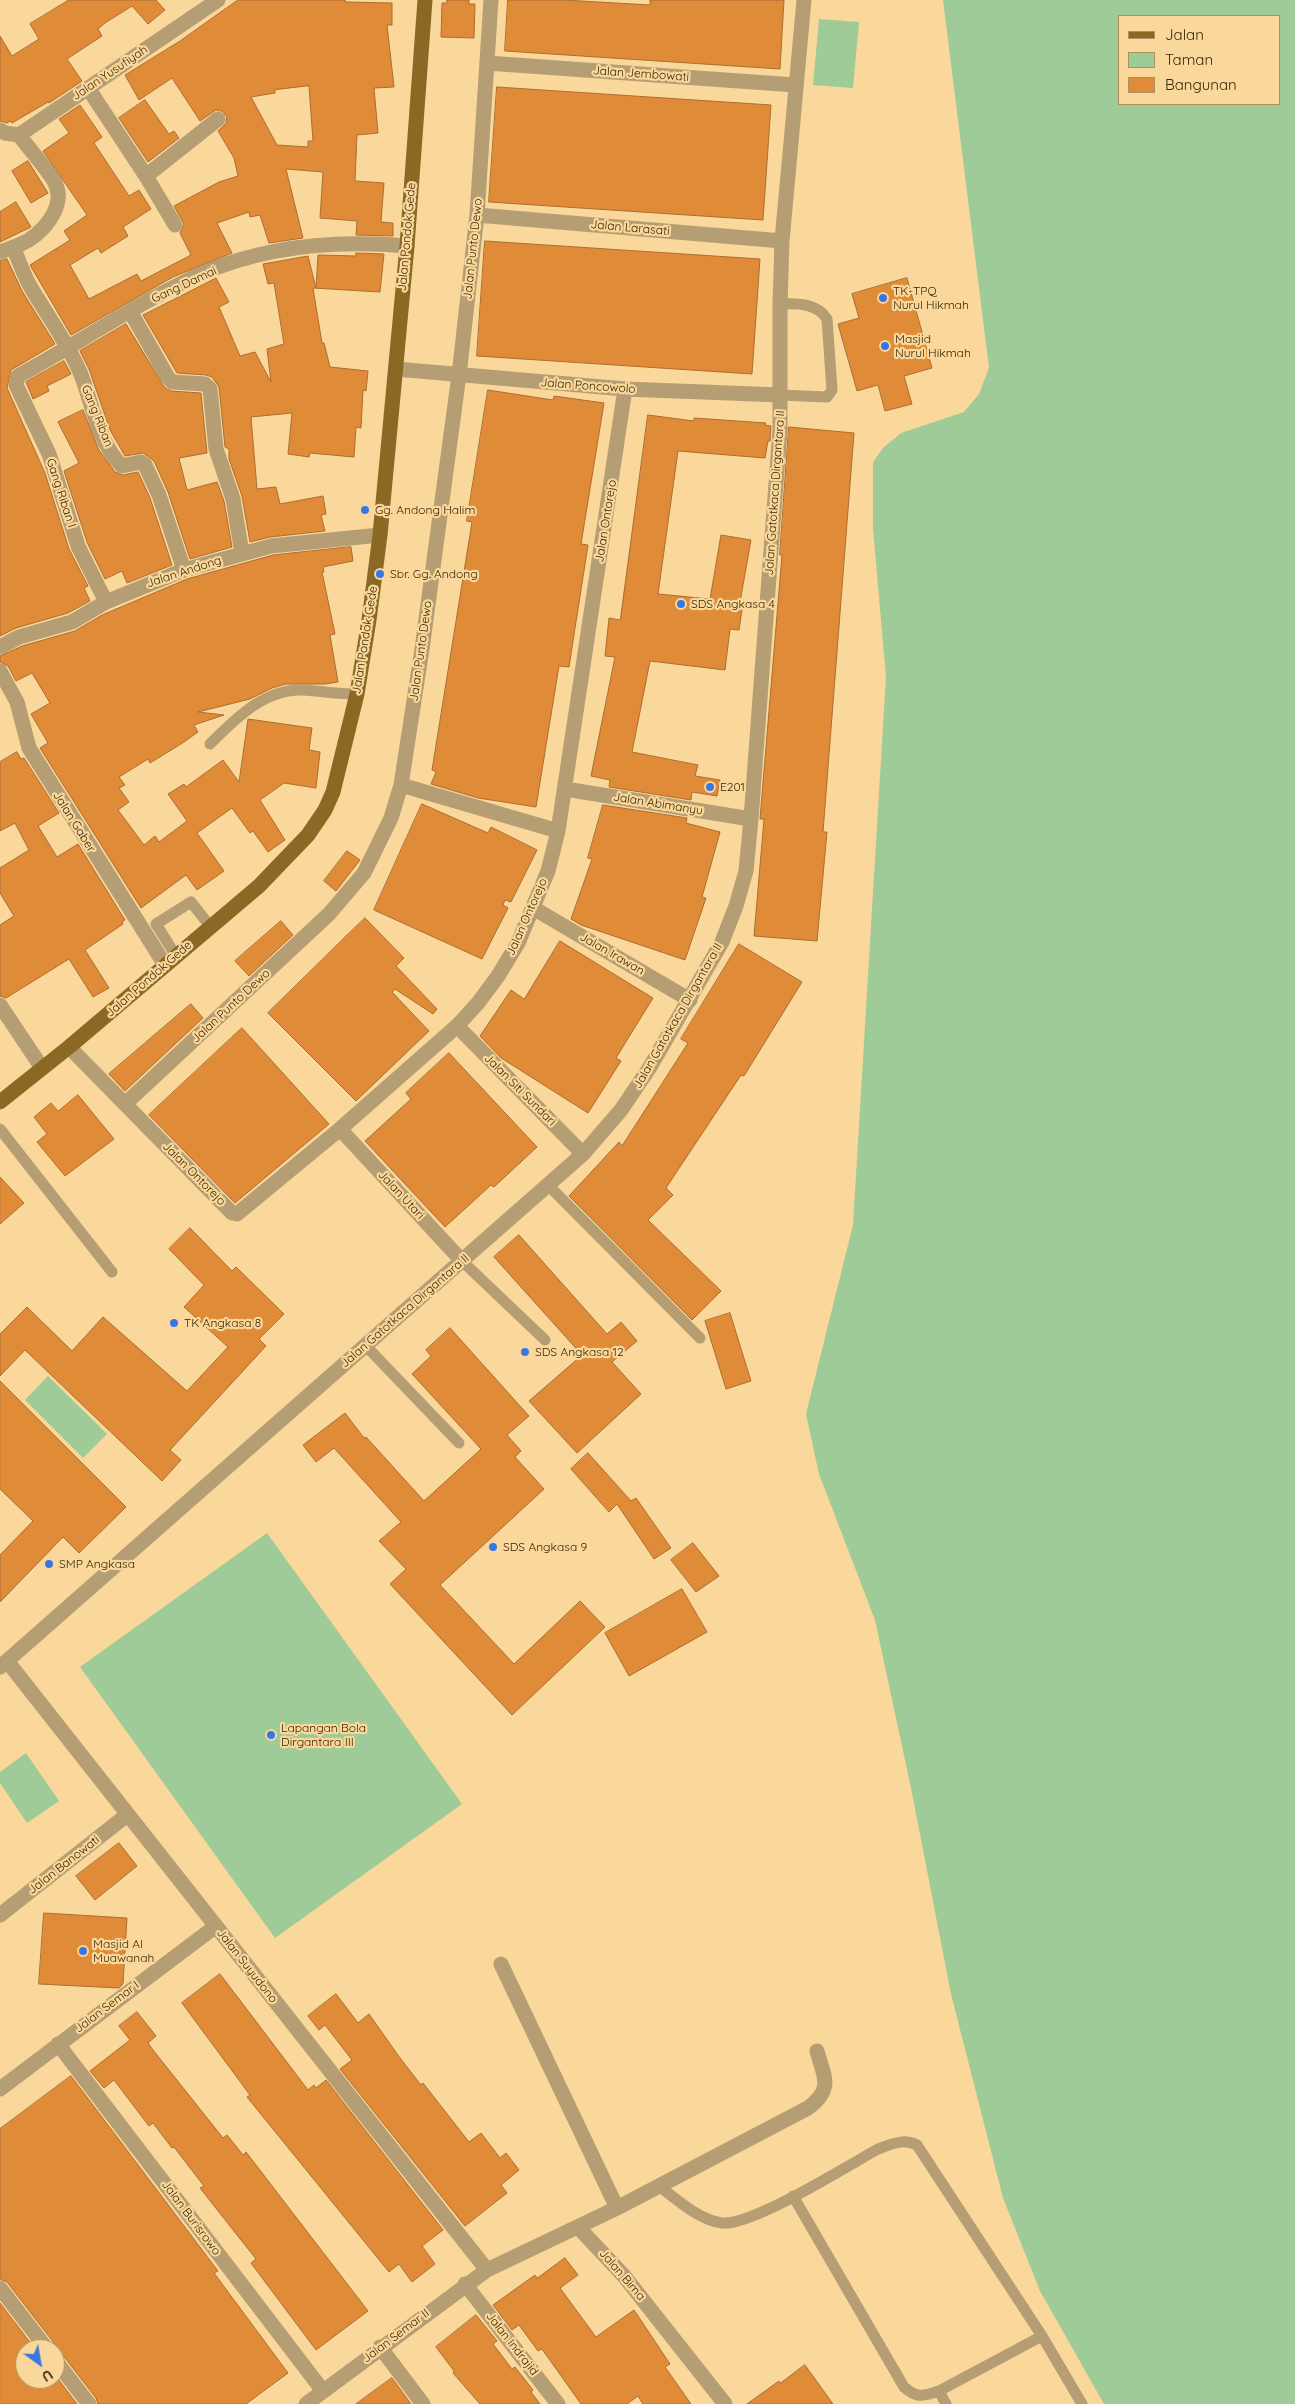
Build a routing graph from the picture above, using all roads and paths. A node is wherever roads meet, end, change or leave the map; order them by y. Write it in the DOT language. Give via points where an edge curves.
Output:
graph roads {
  1 [pos="218,0"];
  2 [pos="425,0"];
  3 [pos="491,0"];
  4 [pos="804,0"];
  5 [pos="487,63"];
  6 [pos="795,85"];
  7 [pos="88,88"];
  8 [pos="218,119"];
  9 [pos="0,130"];
  10 [pos="18,135"];
  11 [pos="146,176"];
  12 [pos="477,214"];
  13 [pos="175,226"];
  14 [pos="782,241"];
  15 [pos="407,246"];
  16 [pos="6,250"];
  17 [pos="780,304"];
  18 [pos="130,311"];
  19 [pos="67,348"];
  20 [pos="396,368"];
  21 [pos="459,375"];
  22 [pos="16,385"];
  23 [pos="625,389"];
  24 [pos="780,395"];
  25 [pos="380,535"];
  26 [pos="242,553"];
  27 [pos="184,570"];
  28 [pos="106,602"];
  29 [pos="0,647"];
  30 [pos="0,671"];
  31 [pos="357,694"];
  32 [pos="210,744"];
  33 [pos="401,785"];
  34 [pos="566,789"];
  35 [pos="751,819"];
  36 [pos="558,831"];
  37 [pos="534,908"];
  38 [pos="210,926"];
  39 [pos="170,961"];
  40 [pos="690,1000"];
  41 [pos="0,1005"];
  42 [pos="457,1026"];
  43 [pos="69,1047"];
  44 [pos="42,1068"];
  45 [pos="0,1102"];
  46 [pos="125,1104"];
  47 [pos="0,1129"];
  48 [pos="340,1129"];
  49 [pos="583,1154"];
  50 [pos="548,1186"];
  51 [pos="462,1261"];
  52 [pos="112,1272"];
  53 [pos="700,1338"];
  54 [pos="544,1340"];
  55 [pos="366,1345"];
  56 [pos="459,1443"];
  57 [pos="3,1664"];
  58 [pos="128,1815"];
  59 [pos="0,1915"];
  60 [pos="216,1926"];
  61 [pos="501,1964"];
  62 [pos="58,2044"];
  63 [pos="817,2050"];
  64 [pos="0,2089"];
  65 [pos="659,2186"];
  66 [pos="793,2196"];
  67 [pos="617,2208"];
  68 [pos="578,2227"];
  69 [pos="487,2270"];
  70 [pos="465,2284"];
  71 [pos="0,2288"];
  72 [pos="1042,2336"];
  73 [pos="39,2339"];
  74 [pos="380,2347"];
  75 [pos="65,2373"];
  76 [pos="323,2391"];
  77 [pos="939,2392"];
  78 [pos="89,2404"];
  79 [pos="306,2404"];
  80 [pos="423,2404"];
  81 [pos="558,2404"];
  82 [pos="725,2404"];
  83 [pos="946,2404"];
  84 [pos="1082,2404"];
  1 -- 7 [label="street, Jalan Yusufiyah"];
  2 -- 15 [label="main road, Jalan Pondok Gede"];
  3 -- 5 [label="street, Jalan Punto Dewo"];
  4 -- 6 [label="street, Jalan Gatotkaca Dirgantara II"];
  5 -- 6 [label="street, Jalan Jembowati"];
  5 -- 12 [label="street, Jalan Punto Dewo"];
  6 -- 14 [label="street, Jalan Gatotkaca Dirgantara II"];
  7 -- 10 [label="street, Jalan Yusufiyah"];
  7 -- 11 [label="street"];
  8 -- 11 [label="street"];
  9 -- 10 [label="street"];
  10 -- 16 [label="street" via="55,183 59,197 48,222 29,240"];
  11 -- 13 [label="street"];
  12 -- 14 [label="street, Jalan Larasati"];
  12 -- 21 [label="street, Jalan Punto Dewo"];
  14 -- 17 [label="street, Jalan Gatotkaca Dirgantara II"];
  15 -- 18 [label="street, Gang Damai" via="352,244 283,249 202,274"];
  15 -- 20 [label="main road, Jalan Pondok Gede"];
  16 -- 19 [label="street"];
  17 -- 24 [label="street, Jalan Gatotkaca Dirgantara II"];
  17 -- 24 [label="lane" via="798,303 812,307 822,310 827,318 832,390 827,397 819,398"];
  18 -- 19 [label="street, Gang Damai"];
  18 -- 26 [label="street" via="172,382 205,384 210,389 216,449 233,499"];
  19 -- 22 [label="street, Gang Damai" via="18,376"];
  19 -- 27 [label="street, Gang Riban" via="115,460 122,466 140,462 145,465 159,495"];
  20 -- 21 [label="street, Jalan Poncowolo"];
  20 -- 25 [label="main road, Jalan Pondok Gede"];
  21 -- 23 [label="street, Jalan Poncowolo"];
  21 -- 33 [label="street, Jalan Punto Dewo"];
  22 -- 28 [label="street, Gang Riban I" via="49,454 78,546"];
  23 -- 24 [label="street, Jalan Poncowolo"];
  23 -- 34 [label="street, Jalan Ontorejo"];
  24 -- 35 [label="street, Jalan Gatotkaca Dirgantara II"];
  25 -- 26 [label="street, Jalan Andong" via="328,538"];
  25 -- 31 [label="main road, Jalan Pondok Gede"];
  26 -- 27 [label="street, Jalan Andong"];
  27 -- 28 [label="street, Jalan Andong"];
  28 -- 29 [label="street, Jalan Andong" via="72,622 19,637"];
  30 -- 39 [label="street, Jalan Gaber" via="17,702 29,748"];
  31 -- 32 [label="lane" via="301,690 268,698 241,713"];
  31 -- 38 [label="main road, Jalan Pondok Gede" via="338,774 325,810 284,862"];
  33 -- 36 [label="street"];
  33 -- 46 [label="street, Jalan Punto Dewo" via="377,850 347,895"];
  34 -- 35 [label="street, Jalan Abimanyu"];
  34 -- 36 [label="street, Jalan Ontorejo"];
  35 -- 40 [label="street, Jalan Gatotkaca Dirgantara II" via="746,871 736,906 722,942"];
  36 -- 37 [label="street, Jalan Ontorejo"];
  37 -- 40 [label="street, Jalan Irawan"];
  37 -- 42 [label="street, Jalan Ontorejo" via="498,976"];
  38 -- 39 [label="main road, Jalan Pondok Gede"];
  38 -- 39 [label="lane" via="191,902 156,924"];
  39 -- 43 [label="main road, Jalan Pondok Gede"];
  40 -- 49 [label="street, Jalan Gatotkaca Dirgantara II" via="621,1110"];
  41 -- 44 [label="street"];
  42 -- 48 [label="street, Jalan Ontorejo"];
  42 -- 49 [label="street, Jalan Siti Sundari"];
  43 -- 44 [label="main road, Jalan Pondok Gede"];
  43 -- 46 [label="street, Jalan Ontorejo"];
  44 -- 45 [label="main road, Jalan Pondok Gede"];
  46 -- 48 [label="street, Jalan Ontorejo" via="235,1214"];
  47 -- 52 [label="lane"];
  48 -- 51 [label="street, Jalan Utari"];
  49 -- 50 [label="street, Jalan Gatotkaca Dirgantara II"];
  50 -- 51 [label="street, Jalan Gatotkaca Dirgantara II"];
  50 -- 53 [label="lane"];
  51 -- 54 [label="lane"];
  51 -- 55 [label="street, Jalan Gatotkaca Dirgantara II"];
  55 -- 56 [label="lane"];
  55 -- 57 [label="street, Jalan Gatotkaca Dirgantara II"];
  57 -- 58 [label="street, Jalan Suyudono" via="58,1723"];
  58 -- 59 [label="street, Jalan Banowati"];
  58 -- 60 [label="street, Jalan Suyudono"];
  60 -- 62 [label="street, Jalan Semar I"];
  60 -- 69 [label="street, Jalan Suyudono"];
  61 -- 67 [label="street"];
  62 -- 64 [label="street, Jalan Semar I"];
  62 -- 76 [label="street, Jalan Burisrowo"];
  63 -- 65 [label="street" via="826,2083 818,2101"];
  65 -- 66 [label="lane" via="704,2217 722,2223 754,2215"];
  65 -- 67 [label="street"];
  66 -- 72 [label="lane" via="895,2143 908,2141 917,2145"];
  66 -- 77 [label="lane" via="904,2387 913,2395"];
  67 -- 68 [label="street"];
  68 -- 69 [label="street"];
  68 -- 82 [label="street, Jalan Bima" via="624,2276"];
  69 -- 70 [label="street, Jalan Semar II"];
  70 -- 74 [label="street, Jalan Semar II"];
  70 -- 81 [label="street, Jalan Indrajid"];
  71 -- 73 [label="street"];
  72 -- 77 [label="lane"];
  72 -- 84 [label="lane"];
  74 -- 76 [label="street, Jalan Semar II"];
  74 -- 80 [label="street"];
  75 -- 78 [label="street"];
  76 -- 79 [label="street, Jalan Semar II"];
  77 -- 83 [label="lane"];
}
